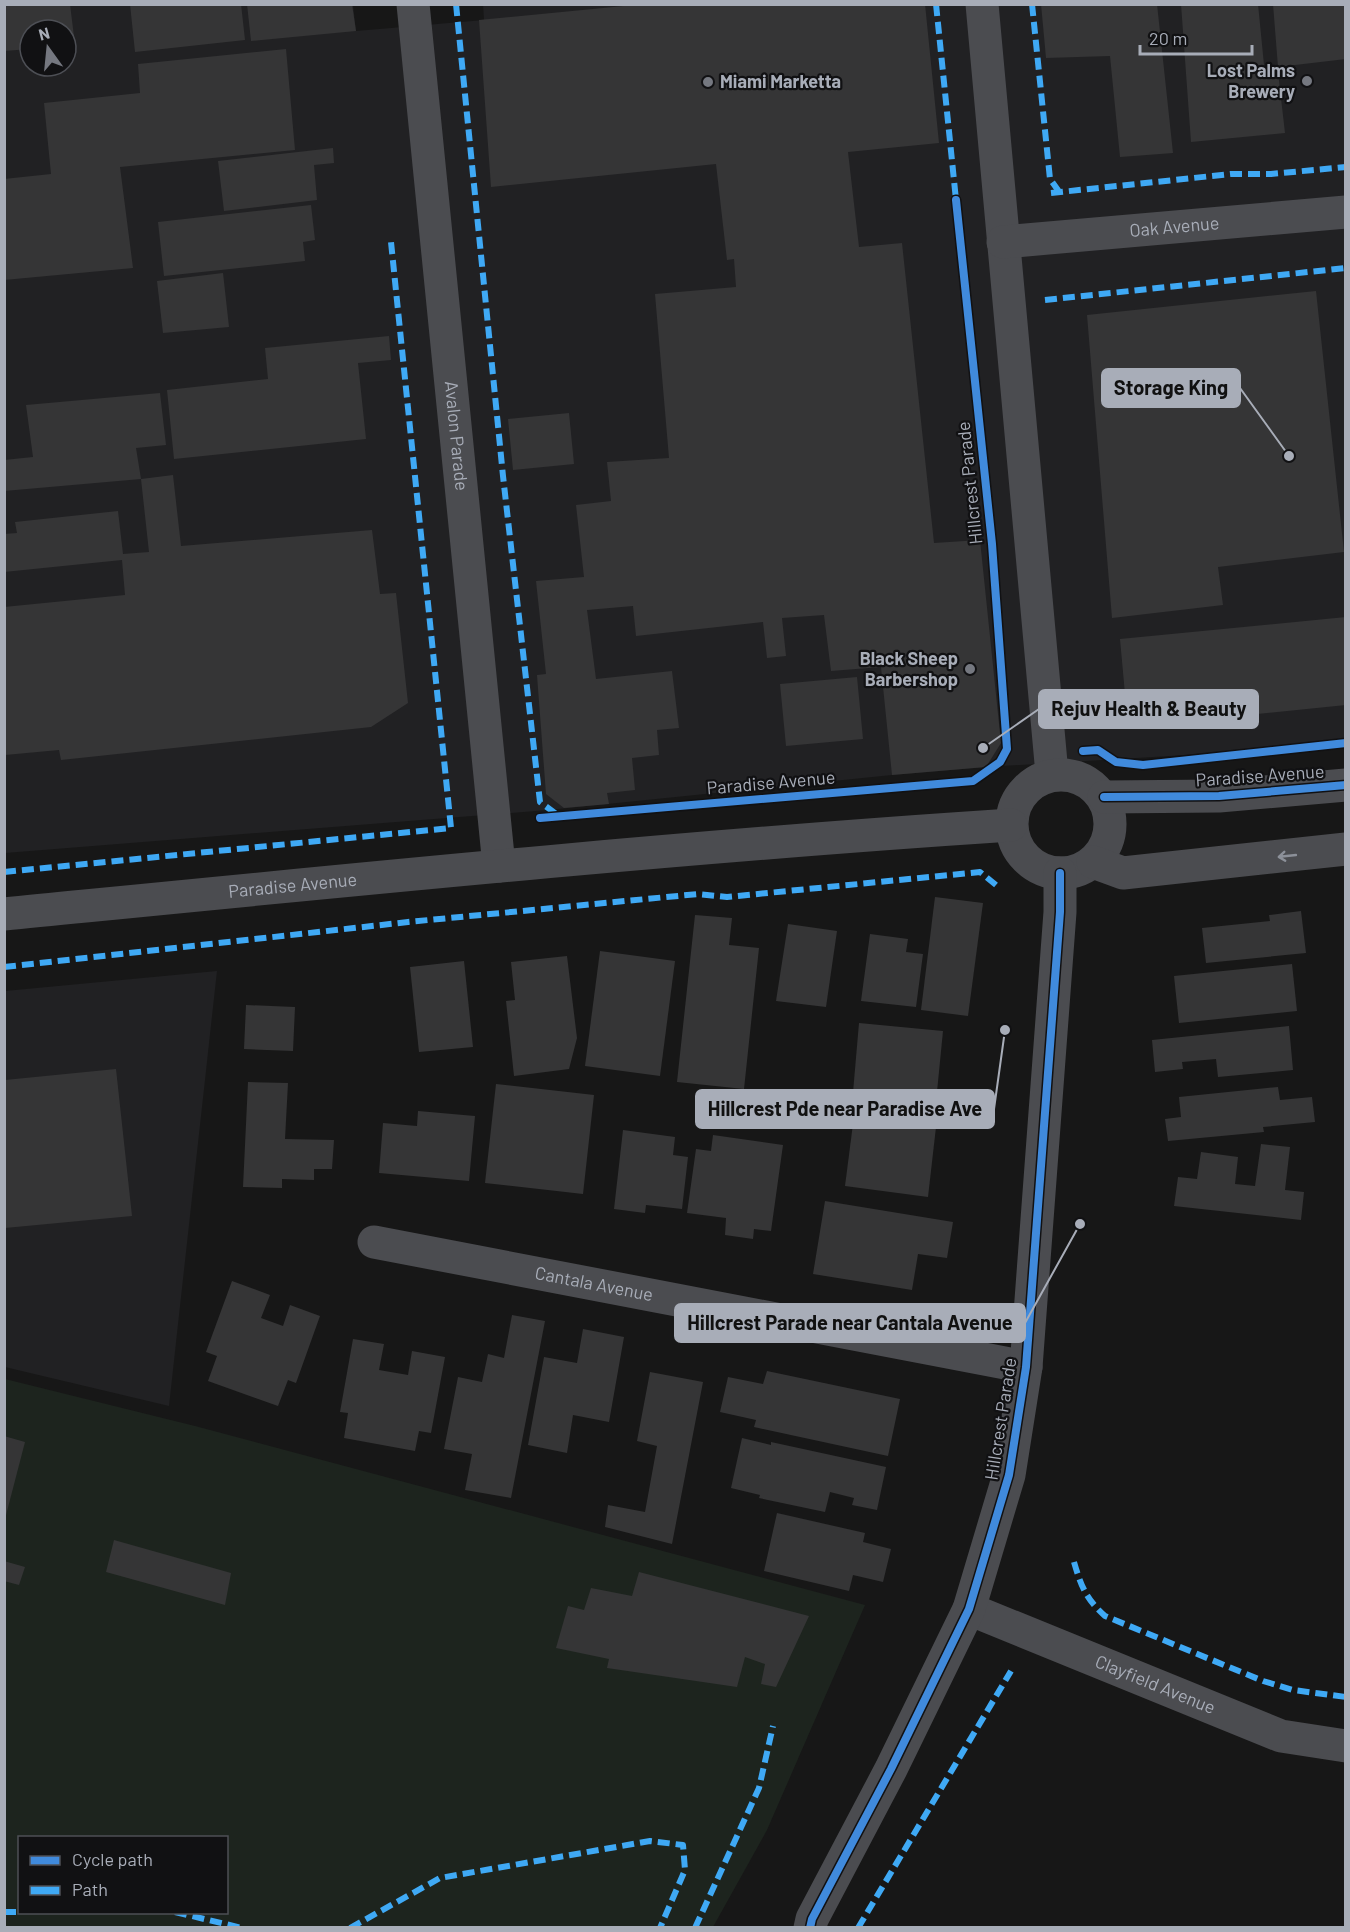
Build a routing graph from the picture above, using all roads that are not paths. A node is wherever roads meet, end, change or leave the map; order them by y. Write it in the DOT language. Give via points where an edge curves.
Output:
graph roads {
  1 [pos="413,4"];
  2 [pos="982,4"];
  3 [pos="1346,212"];
  4 [pos="1003,242"];
  5 [pos="1052,774"];
  6 [pos="1346,785"];
  7 [pos="1104,797"];
  8 [pos="1011,825"];
  9 [pos="1346,849"];
  10 [pos="1093,862"];
  11 [pos="500,867"];
  12 [pos="1060,873"];
  13 [pos="4,914"];
  14 [pos="374,1242"];
  15 [pos="1026,1367"];
  16 [pos="969,1609"];
  17 [pos="1346,1746"];
  18 [pos="810,1928"];
  1 -- 11 [label="street, Avalon Parade"];
  2 -- 4 [label="street"];
  3 -- 4 [label="street, Oak Avenue"];
  4 -- 5 [label="street"];
  5 -- 7 [label="street" via="1082,778"];
  5 -- 8 [label="street" via="1039,779 1018,798"];
  6 -- 7 [label="street, Paradise Avenue" via="1220,796"];
  7 -- 10 [label="street" via="1111,824 1103,851"];
  8 -- 11 [label="street, Paradise Avenue"];
  8 -- 12 [label="street" via="1021,854 1032,864"];
  9 -- 10 [label="street, one-way" via="1124,873"];
  10 -- 12 [label="street"];
  11 -- 13 [label="street, Paradise Avenue"];
  12 -- 15 [label="street, Hillcrest Parade"];
  14 -- 15 [label="street, Cantala Avenue"];
  15 -- 16 [label="street, Hillcrest Parade" via="1009,1475"];
  16 -- 17 [label="street, Clayfield Avenue" via="1281,1736"];
  16 -- 18 [label="street, Hillcrest Parade"];
}
